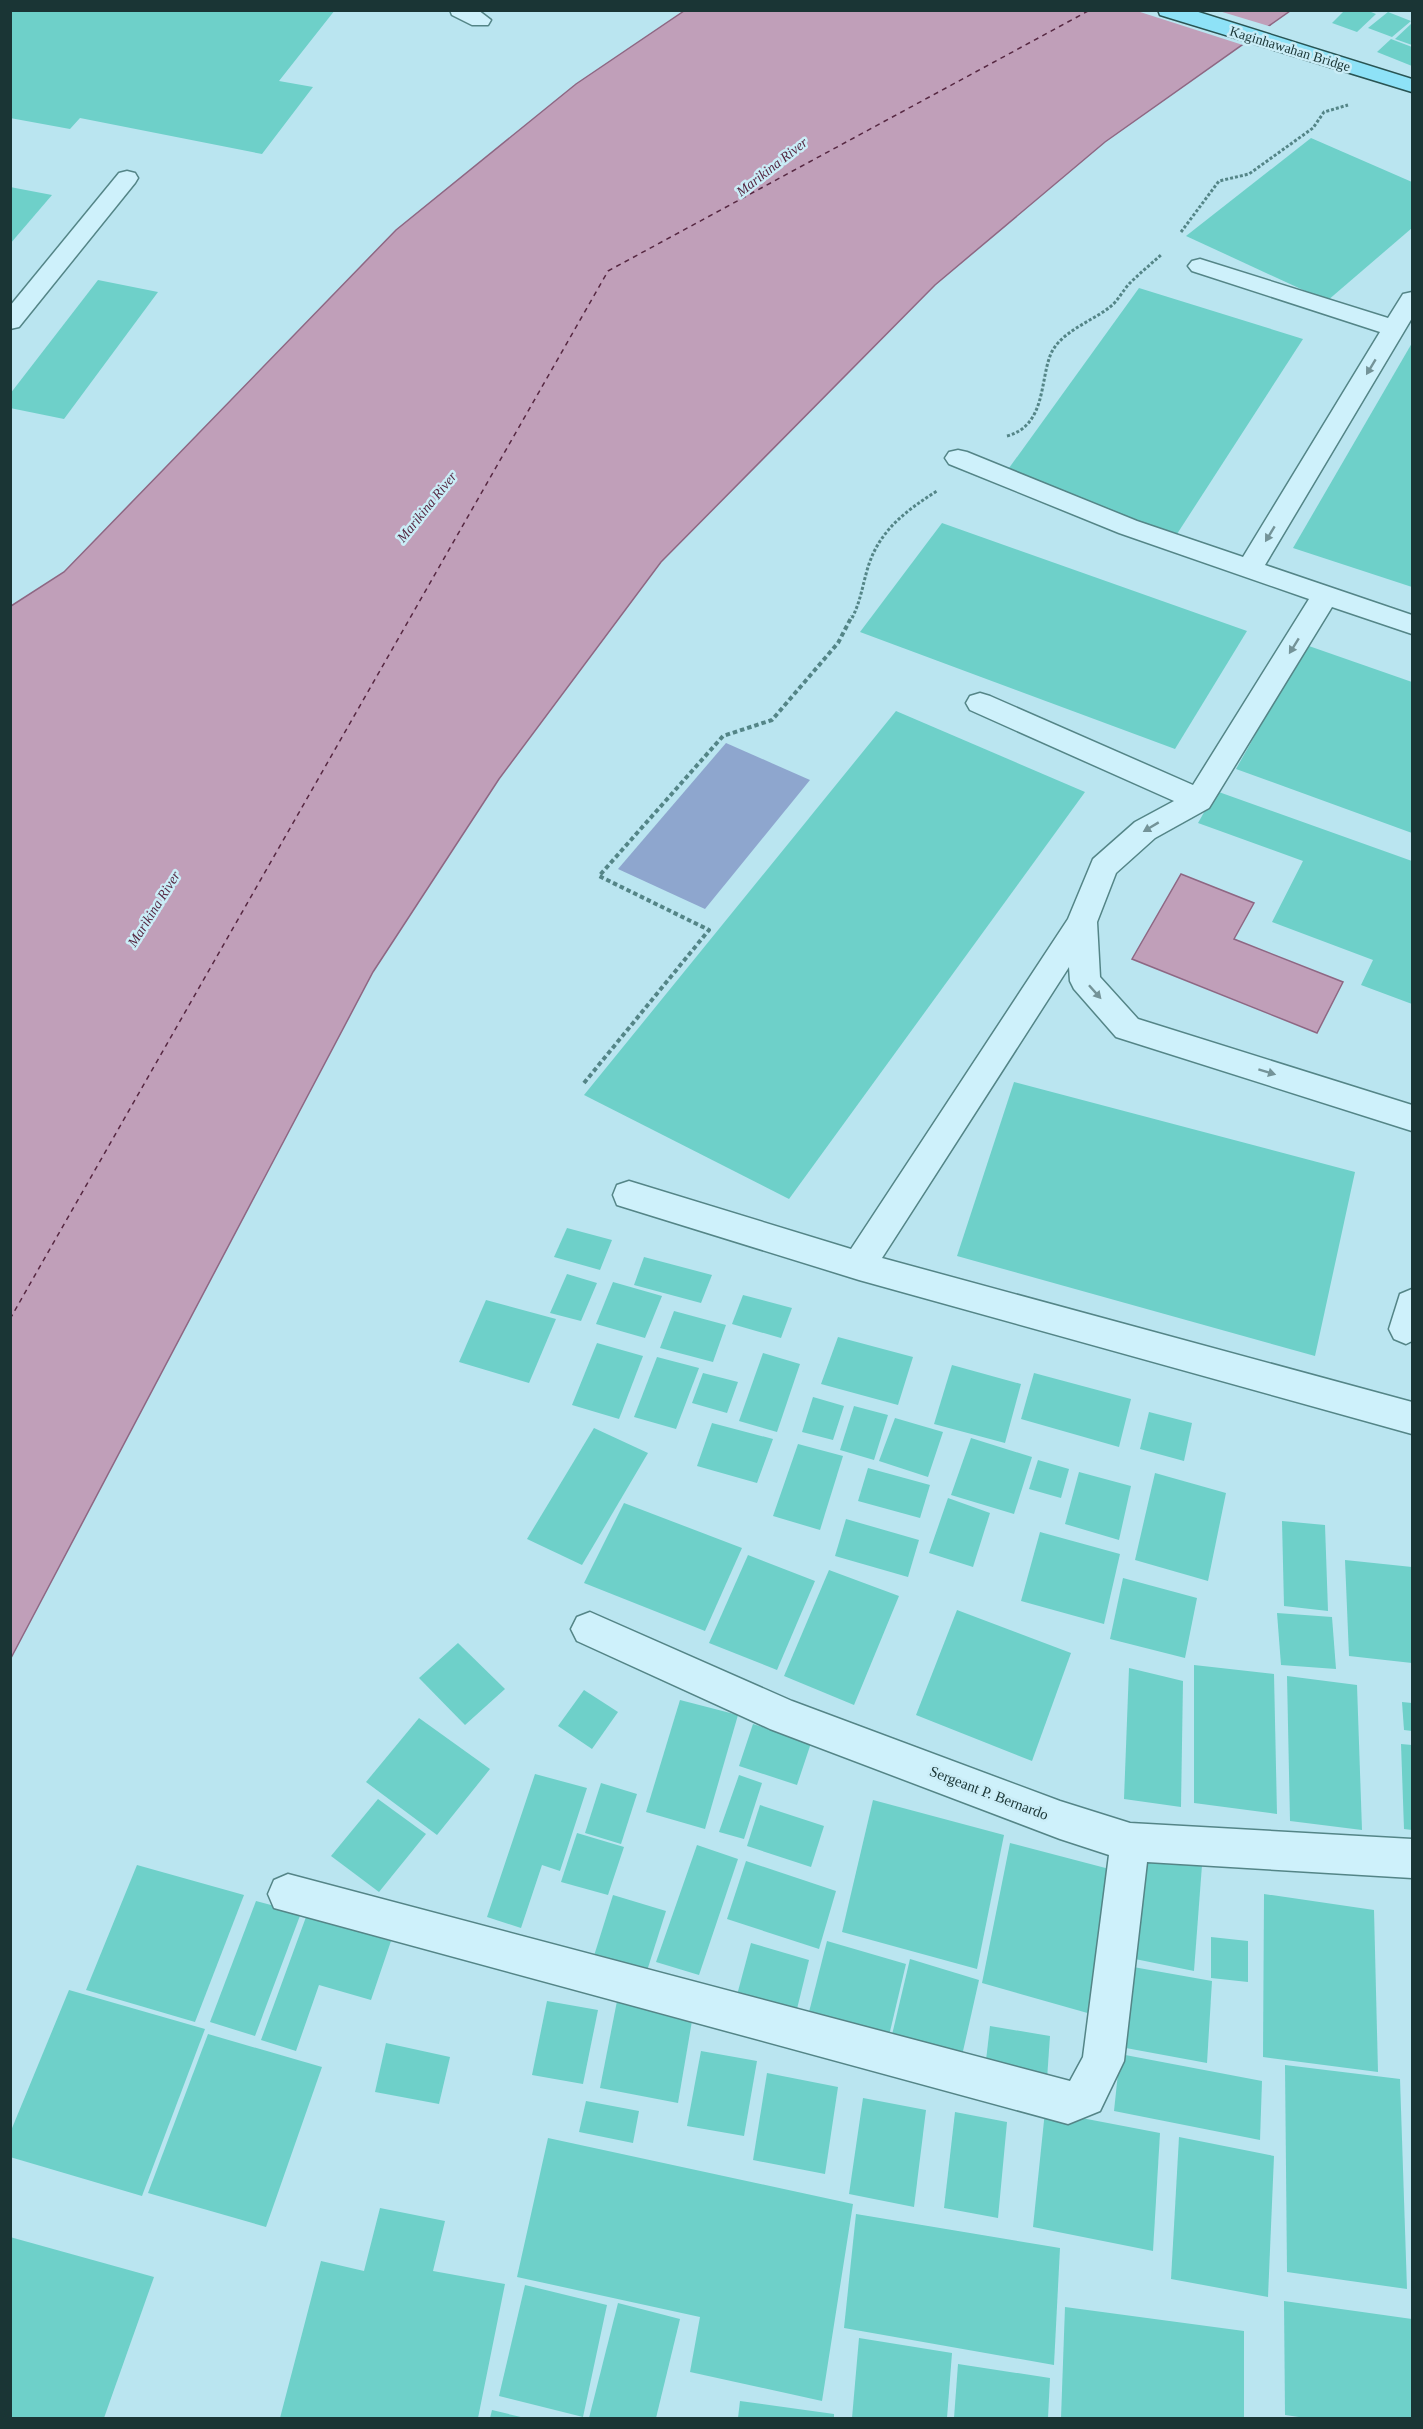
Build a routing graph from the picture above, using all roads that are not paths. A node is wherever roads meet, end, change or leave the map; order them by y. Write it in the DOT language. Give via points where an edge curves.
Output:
graph roads {
  1 [pos="460,10"];
  2 [pos="1168,10"];
  3 [pos="480,20"];
  4 [pos="1408,85"];
  5 [pos="127,178"];
  6 [pos="1200,266"];
  7 [pos="1413,299"];
  8 [pos="10,322"];
  9 [pos="1394,328"];
  10 [pos="958,458"];
  11 [pos="1249,570"];
  12 [pos="1325,596"];
  13 [pos="1413,625"];
  14 [pos="980,702"];
  15 [pos="1200,800"];
  16 [pos="1082,922"];
  17 [pos="1413,1118"];
  18 [pos="629,1195"];
  19 [pos="860,1266"];
  20 [pos="1413,1418"];
  21 [pos="590,1629"];
  22 [pos="1130,1842"];
  23 [pos="1413,1859"];
  24 [pos="288,1894"];
  1 -- 3 [label="street"];
  2 -- 4 [label="main road, Kaginhawahan Bridge"];
  5 -- 8 [label="street"];
  6 -- 9 [label="street"];
  7 -- 9 [label="street"];
  9 -- 11 [label="street, one-way"];
  10 -- 11 [label="street" via="1128,527"];
  11 -- 12 [label="street"];
  12 -- 13 [label="street"];
  12 -- 15 [label="street, one-way"];
  14 -- 15 [label="street"];
  15 -- 16 [label="street, one-way" via="1145,830 1103,867"];
  16 -- 17 [label="street, one-way" via="1085,981 1126,1028"];
  16 -- 19 [label="street"];
  18 -- 19 [label="street"];
  19 -- 20 [label="street"];
  21 -- 22 [label="street, Sergeant P. Bernardo" via="783,1716 1060,1820"];
  22 -- 23 [label="street, Sergeant P. Bernardo"];
  22 -- 24 [label="street" via="1104,2061 1085,2096 1068,2103"];
}
